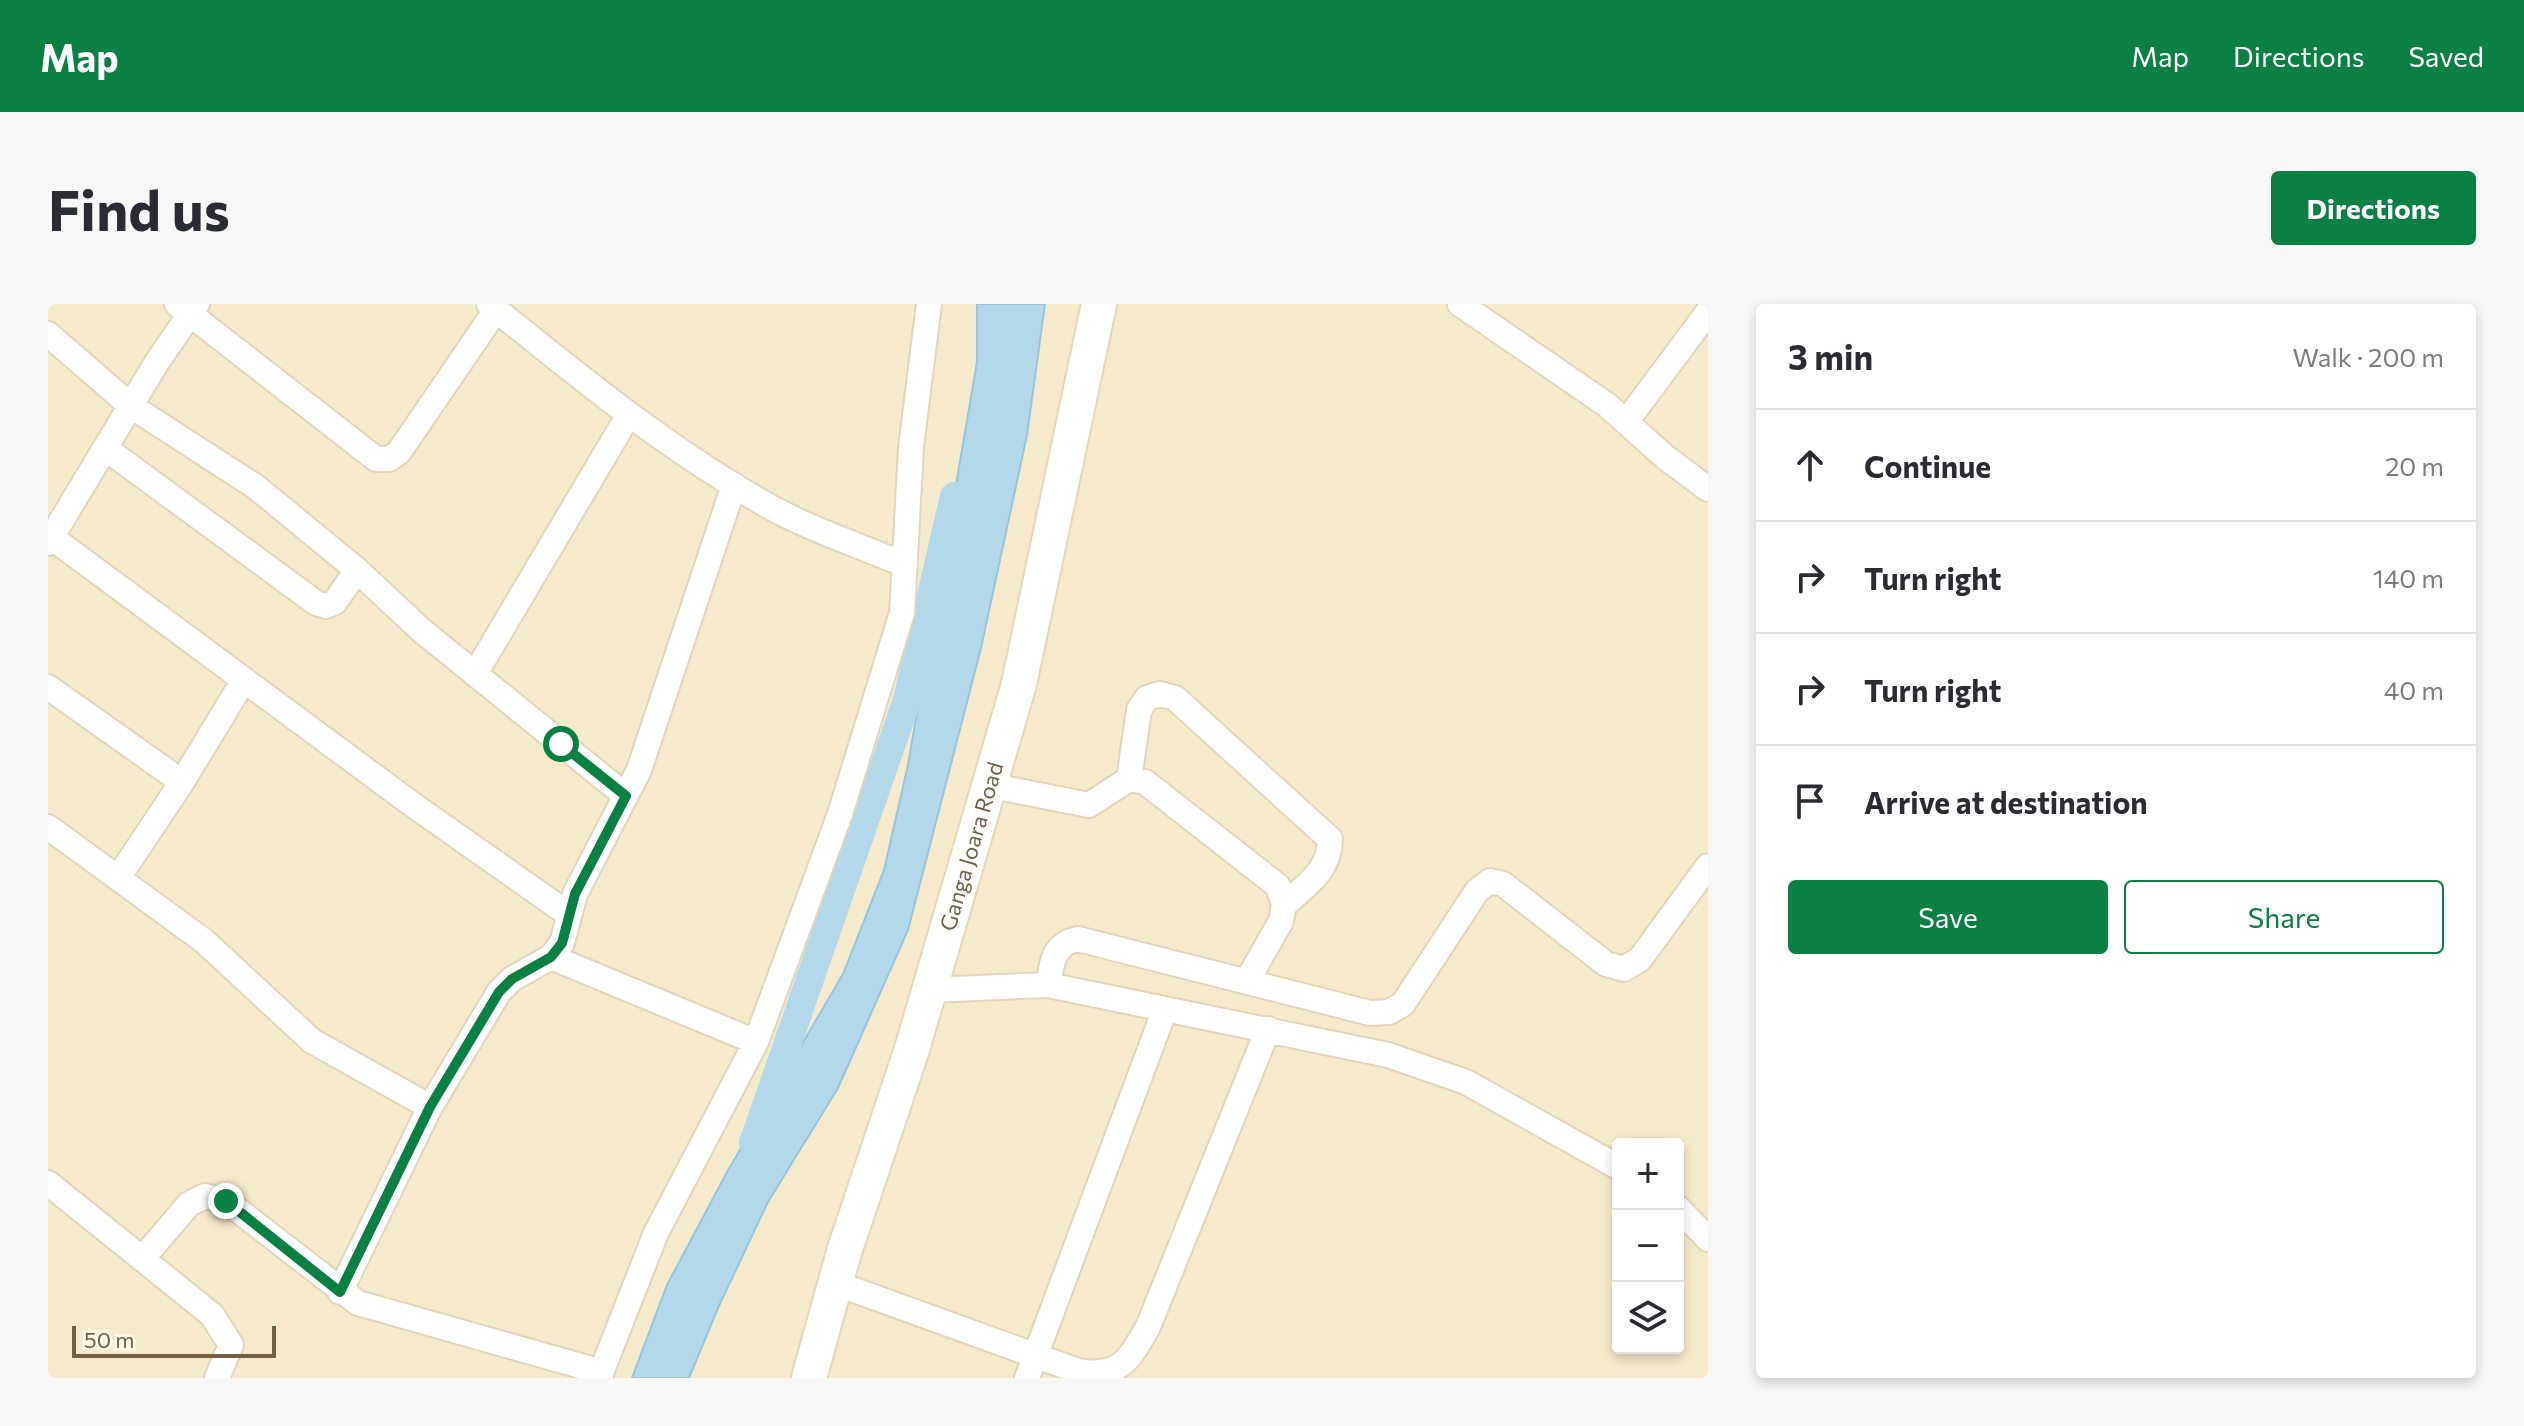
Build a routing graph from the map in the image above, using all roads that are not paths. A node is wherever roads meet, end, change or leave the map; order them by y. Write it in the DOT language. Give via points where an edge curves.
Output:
graph roads {
  1 [pos="929,304"];
  2 [pos="1099,304"];
  3 [pos="1460,304"];
  4 [pos="493,307"];
  5 [pos="187,308"];
  6 [pos="1708,312"];
  7 [pos="48,334"];
  8 [pos="131,406"];
  9 [pos="628,416"];
  10 [pos="1626,422"];
  11 [pos="105,448"];
  12 [pos="734,485"];
  13 [pos="1708,489"];
  14 [pos="57,505"];
  15 [pos="50,540"];
  16 [pos="905,565"];
  17 [pos="357,570"];
  18 [pos="475,674"];
  19 [pos="244,680"];
  20 [pos="48,687"];
  21 [pos="1129,779"];
  22 [pos="182,782"];
  23 [pos="988,785"];
  24 [pos="626,796"];
  25 [pos="48,827"];
  26 [pos="1708,866"];
  27 [pos="118,878"];
  28 [pos="1284,905"];
  29 [pos="568,914"];
  30 [pos="551,957"];
  31 [pos="1247,981"];
  32 [pos="1048,985"];
  33 [pos="929,990"];
  34 [pos="1165,1009"];
  35 [pos="1268,1029"];
  36 [pos="756,1042"];
  37 [pos="430,1107"];
  38 [pos="1612,1164"];
  39 [pos="48,1183"];
  40 [pos="1680,1210"];
  41 [pos="1708,1239"];
  42 [pos="142,1259"];
  43 [pos="835,1283"];
  44 [pos="340,1292"];
  45 [pos="1031,1367"];
  46 [pos="601,1375"];
  47 [pos="217,1378"];
  48 [pos="809,1378"];
  49 [pos="1098,1378"];
  1 -- 16 [label="street" via="911,447"];
  2 -- 23 [label="main road, Ganga Joara Road" via="1019,684"];
  3 -- 10 [label="street"];
  4 -- 5 [label="street" via="399,452 389,459 376,459"];
  4 -- 9 [label="street"];
  5 -- 8 [label="street"];
  6 -- 10 [label="street"];
  7 -- 8 [label="street"];
  8 -- 11 [label="street"];
  8 -- 17 [label="street" via="237,472"];
  9 -- 12 [label="street"];
  9 -- 18 [label="street"];
  10 -- 13 [label="street"];
  11 -- 14 [label="street"];
  11 -- 17 [label="street" via="316,603 335,602"];
  12 -- 16 [label="street" via="767,506"];
  12 -- 24 [label="street"];
  14 -- 15 [label="street"];
  15 -- 19 [label="street"];
  16 -- 36 [label="street" via="902,613 840,814"];
  17 -- 18 [label="street"];
  18 -- 24 [label="street"];
  19 -- 22 [label="street"];
  19 -- 29 [label="street"];
  20 -- 22 [label="street"];
  21 -- 23 [label="street" via="1089,805"];
  21 -- 28 [label="street" via="1145,782 1262,872 1278,886"];
  21 -- 28 [label="street" via="1139,710 1147,698 1175,698 1330,839 1330,857 1317,877"];
  22 -- 27 [label="street"];
  23 -- 33 [label="main road, Ganga Joara Road"];
  24 -- 29 [label="street"];
  25 -- 27 [label="street"];
  26 -- 31 [label="street" via="1640,959 1624,969 1606,964 1503,884 1490,881 1477,891 1403,1004 1389,1012 1370,1013"];
  27 -- 37 [label="street" via="204,941 312,1041"];
  28 -- 31 [label="street" via="1281,921"];
  29 -- 30 [label="street" via="562,943"];
  30 -- 36 [label="street"];
  30 -- 37 [label="street" via="499,992"];
  31 -- 32 [label="street" via="1078,939 1065,942 1054,954"];
  32 -- 33 [label="street"];
  32 -- 34 [label="street"];
  33 -- 43 [label="main road, Ganga Joara Road"];
  34 -- 35 [label="street"];
  34 -- 45 [label="street"];
  35 -- 38 [label="street" via="1388,1055 1466,1082"];
  35 -- 49 [label="street" via="1148,1327 1131,1357 1116,1372"];
  36 -- 46 [label="street" via="656,1233"];
  37 -- 44 [label="street"];
  39 -- 42 [label="street"];
  40 -- 41 [label="street"];
  42 -- 44 [label="street" via="189,1204 205,1196 226,1201"];
  42 -- 47 [label="street" via="212,1315 223,1330 231,1345"];
  43 -- 45 [label="street"];
  43 -- 48 [label="main road, Ganga Joara Road"];
  44 -- 46 [label="street" via="385,1311"];
  45 -- 49 [label="street"];
}
